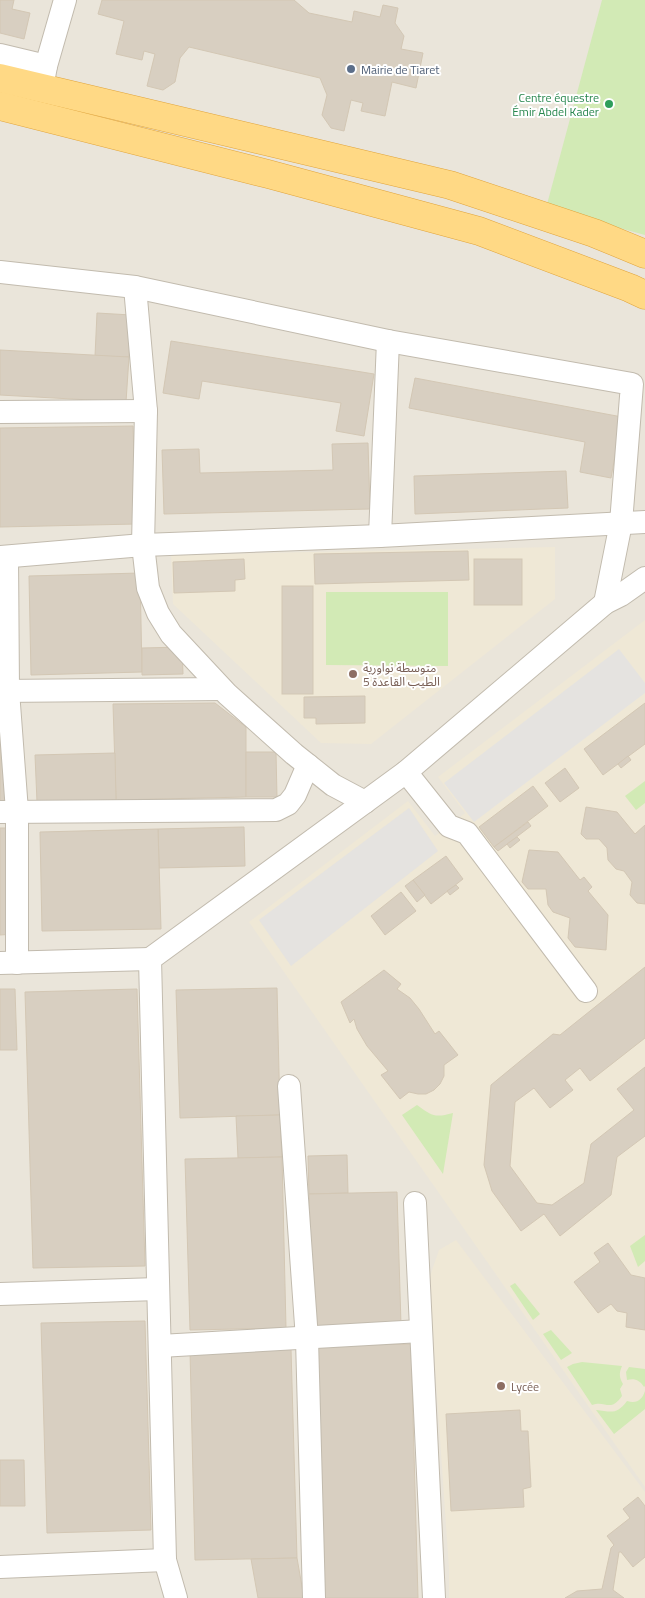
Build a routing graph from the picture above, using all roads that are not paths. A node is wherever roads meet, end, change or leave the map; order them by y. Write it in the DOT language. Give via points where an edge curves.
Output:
graph roads {
  1 [pos="65,0"];
  2 [pos="0,56"];
  3 [pos="44,77"];
  4 [pos="0,78"];
  5 [pos="0,106"];
  6 [pos="645,254"];
  7 [pos="0,272"];
  8 [pos="136,287"];
  9 [pos="645,295"];
  10 [pos="388,341"];
  11 [pos="146,411"];
  12 [pos="0,412"];
  13 [pos="645,522"];
  14 [pos="621,523"];
  15 [pos="380,536"];
  16 [pos="144,545"];
  17 [pos="3,557"];
  18 [pos="645,578"];
  19 [pos="605,603"];
  20 [pos="222,689"];
  21 [pos="4,691"];
  22 [pos="308,765"];
  23 [pos="406,772"];
  24 [pos="365,802"];
  25 [pos="8,812"];
  26 [pos="150,959"];
  27 [pos="9,963"];
  28 [pos="586,991"];
  29 [pos="289,1086"];
  30 [pos="415,1202"];
  31 [pos="158,1289"];
  32 [pos="0,1294"];
  33 [pos="421,1331"];
  34 [pos="307,1339"];
  35 [pos="160,1346"];
  36 [pos="165,1560"];
  37 [pos="0,1567"];
  38 [pos="176,1598"];
  39 [pos="314,1598"];
  40 [pos="434,1598"];
  1 -- 3 [label="street"];
  2 -- 3 [label="street"];
  3 -- 4 [label="highway"];
  3 -- 6 [label="highway" via="450,185 594,233"];
  5 -- 9 [label="highway" via="479,231"];
  7 -- 8 [label="street"];
  8 -- 10 [label="street"];
  8 -- 11 [label="street"];
  10 -- 14 [label="street" via="632,384"];
  10 -- 15 [label="street"];
  11 -- 12 [label="street"];
  11 -- 16 [label="street"];
  13 -- 14 [label="street"];
  14 -- 15 [label="street"];
  14 -- 19 [label="street"];
  15 -- 16 [label="street"];
  16 -- 17 [label="street"];
  16 -- 20 [label="street" via="148,588 158,613 171,634"];
  17 -- 21 [label="street"];
  18 -- 19 [label="street"];
  19 -- 23 [label="street"];
  20 -- 21 [label="street"];
  20 -- 22 [label="street"];
  21 -- 25 [label="street"];
  22 -- 24 [label="street" via="333,785"];
  22 -- 25 [label="street" via="295,795 288,804 276,810"];
  23 -- 24 [label="street"];
  23 -- 28 [label="street" via="448,826 466,833"];
  24 -- 26 [label="street"];
  25 -- 27 [label="street"];
  26 -- 27 [label="street"];
  26 -- 31 [label="street"];
  29 -- 34 [label="street"];
  30 -- 33 [label="street"];
  31 -- 32 [label="street"];
  31 -- 35 [label="street"];
  33 -- 34 [label="street"];
  33 -- 40 [label="street"];
  34 -- 35 [label="street"];
  34 -- 39 [label="street"];
  35 -- 36 [label="street"];
  36 -- 37 [label="street"];
  36 -- 38 [label="street"];
}
